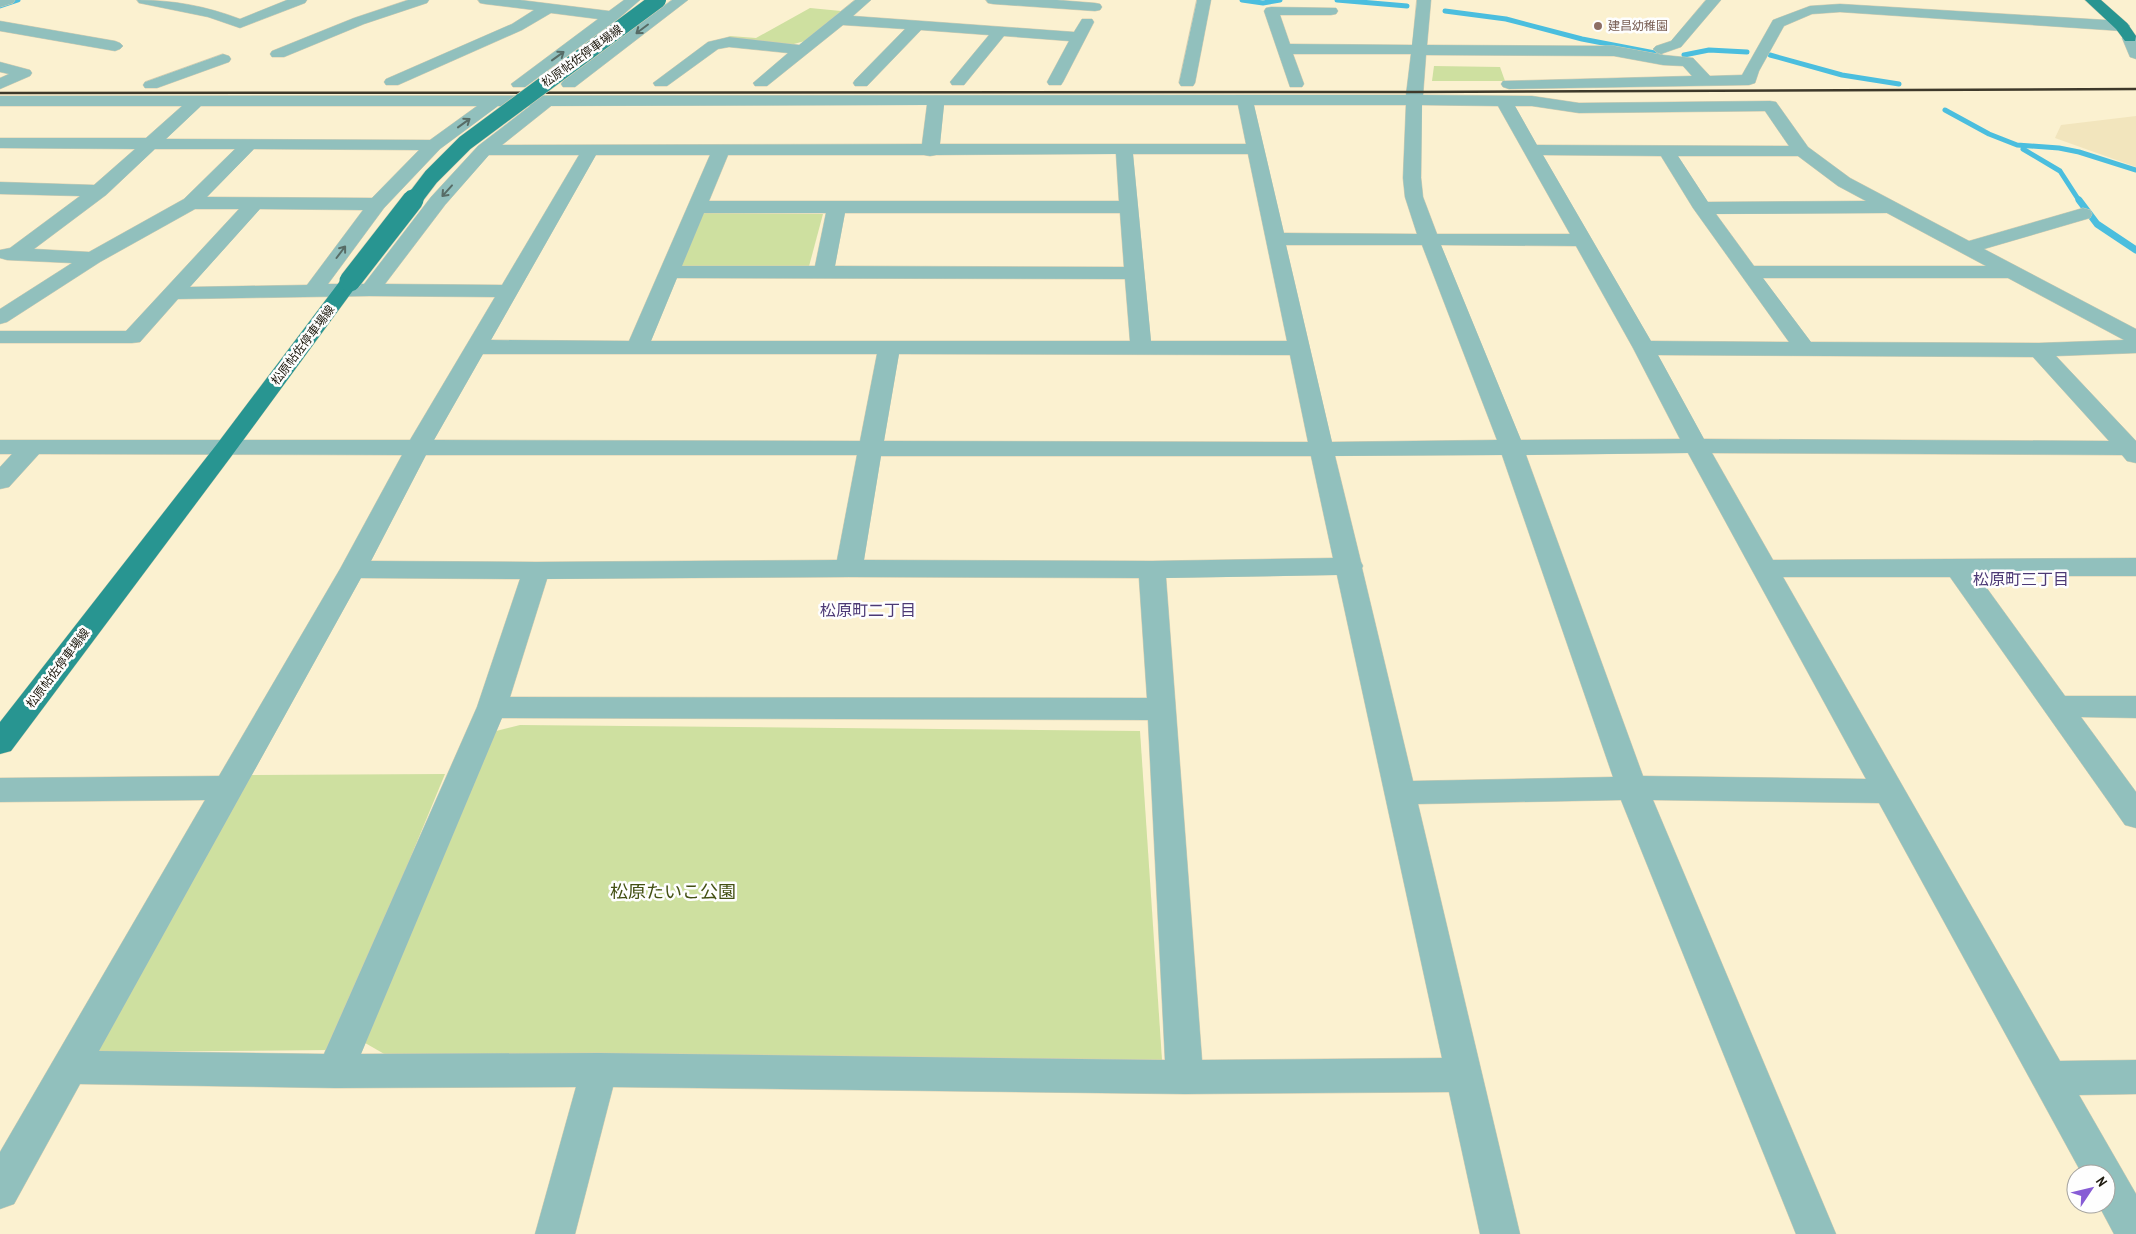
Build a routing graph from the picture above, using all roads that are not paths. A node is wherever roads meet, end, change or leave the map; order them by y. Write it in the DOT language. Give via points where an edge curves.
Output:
graph roads {
  1 [pos="8,0"];
  2 [pos="144,0"];
  3 [pos="300,0"];
  4 [pos="422,0"];
  5 [pos="485,0"];
  6 [pos="633,0"];
  7 [pos="658,0"];
  8 [pos="681,0"];
  9 [pos="864,0"];
  10 [pos="994,0"];
  11 [pos="1204,0"];
  12 [pos="1424,0"];
  13 [pos="1714,0"];
  14 [pos="2092,0"];
  15 [pos="0,3"];
  16 [pos="1097,4"];
  17 [pos="1844,4"];
  18 [pos="548,8"];
  19 [pos="1331,11"];
  20 [pos="613,16"];
  21 [pos="839,20"];
  22 [pos="0,26"];
  23 [pos="917,26"];
  24 [pos="1000,31"];
  25 [pos="2129,35"];
  26 [pos="1080,37"];
  27 [pos="115,46"];
  28 [pos="1284,49"];
  29 [pos="1419,49"];
  30 [pos="801,50"];
  31 [pos="278,54"];
  32 [pos="2136,54"];
  33 [pos="223,60"];
  34 [pos="1687,61"];
  35 [pos="0,67"];
  36 [pos="1705,80"];
  37 [pos="392,82"];
  38 [pos="938,82"];
  39 [pos="958,82"];
  40 [pos="977,82"];
  41 [pos="1035,82"];
  42 [pos="1055,82"];
  43 [pos="642,83"];
  44 [pos="661,83"];
  45 [pos="688,83"];
  46 [pos="743,83"];
  47 [pos="761,83"];
  48 [pos="789,83"];
  49 [pos="843,83"];
  50 [pos="861,83"];
  51 [pos="881,83"];
  52 [pos="1074,83"];
  53 [pos="1168,83"];
  54 [pos="1187,83"];
  55 [pos="1207,83"];
  56 [pos="1398,83"];
  57 [pos="1436,83"];
  58 [pos="569,84"];
  59 [pos="596,84"];
  60 [pos="1276,84"];
  61 [pos="1296,84"];
  62 [pos="1315,84"];
  63 [pos="0,85"];
  64 [pos="38,85"];
  65 [pos="132,85"];
  66 [pos="151,85"];
  67 [pos="1415,92"];
  68 [pos="1498,92"];
  69 [pos="198,93"];
  70 [pos="548,100"];
  71 [pos="936,100"];
  72 [pos="1245,100"];
  73 [pos="0,101"];
  74 [pos="494,101"];
  75 [pos="2,144"];
  76 [pos="150,144"];
  77 [pos="250,144"];
  78 [pos="434,144"];
  79 [pos="1124,149"];
  80 [pos="1256,149"];
  81 [pos="484,150"];
  82 [pos="930,150"];
  83 [pos="1532,150"];
  84 [pos="1666,150"];
  85 [pos="590,151"];
  86 [pos="722,151"];
  87 [pos="1802,151"];
  88 [pos="0,188"];
  89 [pos="99,191"];
  90 [pos="191,203"];
  91 [pos="255,203"];
  92 [pos="377,204"];
  93 [pos="698,207"];
  94 [pos="837,207"];
  95 [pos="1129,207"];
  96 [pos="1889,207"];
  97 [pos="1702,208"];
  98 [pos="2083,214"];
  99 [pos="1275,239"];
  100 [pos="1429,239"];
  101 [pos="1582,240"];
  102 [pos="1965,248"];
  103 [pos="8,254"];
  104 [pos="93,258"];
  105 [pos="669,272"];
  106 [pos="1748,272"];
  107 [pos="2011,272"];
  108 [pos="824,273"];
  109 [pos="1135,273"];
  110 [pos="347,286"];
  111 [pos="370,290"];
  112 [pos="312,292"];
  113 [pos="509,292"];
  114 [pos="173,293"];
  115 [pos="0,318"];
  116 [pos="0,337"];
  117 [pos="2136,338"];
  118 [pos="2136,346"];
  119 [pos="476,347"];
  120 [pos="889,347"];
  121 [pos="1141,347"];
  122 [pos="636,348"];
  123 [pos="1299,348"];
  124 [pos="1644,348"];
  125 [pos="1804,348"];
  126 [pos="2039,350"];
  127 [pos="1696,446"];
  128 [pos="0,447"];
  129 [pos="32,447"];
  130 [pos="872,448"];
  131 [pos="1512,448"];
  132 [pos="226,449"];
  133 [pos="417,449"];
  134 [pos="1321,449"];
  135 [pos="2133,451"];
  136 [pos="0,482"];
  137 [pos="1350,566"];
  138 [pos="2136,567"];
  139 [pos="849,568"];
  140 [pos="1958,568"];
  141 [pos="353,569"];
  142 [pos="1765,569"];
  143 [pos="1152,570"];
  144 [pos="536,571"];
  145 [pos="2057,706"];
  146 [pos="2136,706"];
  147 [pos="492,707"];
  148 [pos="1162,709"];
  149 [pos="0,743"];
  150 [pos="228,788"];
  151 [pos="1632,788"];
  152 [pos="0,790"];
  153 [pos="1888,791"];
  154 [pos="1402,793"];
  155 [pos="2136,816"];
  156 [pos="71,1067"];
  157 [pos="599,1070"];
  158 [pos="335,1071"];
  159 [pos="1465,1075"];
  160 [pos="1185,1077"];
  161 [pos="2136,1077"];
  162 [pos="2049,1078"];
  163 [pos="2097,1164"];
  164 [pos="0,1190"];
  165 [pos="2116,1198"];
  166 [pos="2136,1233"];
  167 [pos="555,1234"];
  168 [pos="1500,1234"];
  169 [pos="1816,1234"];
  1 -- 15 [label="street"];
  2 -- 3 [label="street" via="212,13 240,24"];
  4 -- 31 [label="street"];
  5 -- 18 [label="street"];
  6 -- 20 [label="street"];
  7 -- 110 [label="main road, 松原帖佐停車場線, bridge" via="465,143 431,178"];
  8 -- 58 [label="street, one-way"];
  9 -- 21 [label="street"];
  10 -- 16 [label="street"];
  11 -- 54 [label="street"];
  12 -- 29 [label="street"];
  13 -- 34 [label="street" via="1676,44 1661,50"];
  14 -- 25 [label="main road"];
  16 -- 26 [label="street"];
  17 -- 25 [label="street"];
  17 -- 36 [label="street" via="1810,10 1778,23 1749,80"];
  18 -- 20 [label="street"];
  18 -- 37 [label="street" via="517,27"];
  19 -- 28 [label="street" via="1271,10"];
  58 -- 20 [label="street, one-way" via="519,84"];
  21 -- 23 [label="street"];
  21 -- 30 [label="street"];
  22 -- 27 [label="street"];
  23 -- 24 [label="street"];
  23 -- 50 [label="street"];
  24 -- 26 [label="street"];
  24 -- 39 [label="street"];
  25 -- 32 [label="street"];
  26 -- 42 [label="street"];
  28 -- 29 [label="street"];
  28 -- 61 [label="street"];
  29 -- 34 [label="street" via="1614,51"];
  29 -- 67 [label="street"];
  30 -- 44 [label="street" via="729,42 713,45"];
  30 -- 47 [label="street"];
  33 -- 66 [label="street"];
  34 -- 36 [label="street"];
  35 -- 63 [label="street" via="24,73"];
  36 -- 68 [label="street"];
  38 -- 39 [label="street"];
  39 -- 40 [label="street"];
  41 -- 42 [label="street"];
  42 -- 52 [label="street"];
  43 -- 44 [label="street"];
  44 -- 45 [label="street"];
  46 -- 47 [label="street"];
  47 -- 48 [label="street"];
  49 -- 50 [label="street"];
  50 -- 51 [label="street"];
  53 -- 54 [label="street"];
  54 -- 55 [label="street"];
  56 -- 67 [label="street"];
  57 -- 67 [label="street"];
  58 -- 59 [label="street"];
  60 -- 61 [label="street"];
  61 -- 62 [label="street"];
  63 -- 64 [label="street"];
  65 -- 66 [label="street"];
  66 -- 69 [label="street"];
  67 -- 68 [label="street"];
  67 -- 72 [label="street"];
  67 -- 100 [label="street" via="1413,187"];
  68 -- 83 [label="street"];
  68 -- 87 [label="street" via="1579,108 1770,106"];
  69 -- 73 [label="street"];
  69 -- 74 [label="street"];
  69 -- 76 [label="street"];
  70 -- 71 [label="street"];
  70 -- 74 [label="street"];
  70 -- 81 [label="street"];
  71 -- 72 [label="street"];
  71 -- 82 [label="street"];
  72 -- 80 [label="street"];
  78 -- 74 [label="street, one-way"];
  75 -- 76 [label="street"];
  76 -- 77 [label="street"];
  76 -- 89 [label="street"];
  77 -- 78 [label="street"];
  77 -- 90 [label="street"];
  78 -- 92 [label="street"];
  79 -- 80 [label="street"];
  79 -- 82 [label="street"];
  79 -- 95 [label="street"];
  80 -- 99 [label="street"];
  81 -- 85 [label="street"];
  81 -- 111 [label="street, one-way" via="438,200"];
  82 -- 86 [label="street"];
  83 -- 84 [label="street"];
  83 -- 101 [label="street"];
  84 -- 87 [label="street"];
  84 -- 97 [label="street"];
  85 -- 86 [label="street"];
  85 -- 113 [label="street"];
  86 -- 93 [label="street"];
  87 -- 96 [label="street" via="1844,182"];
  88 -- 89 [label="street"];
  89 -- 103 [label="street"];
  90 -- 91 [label="street"];
  90 -- 104 [label="street"];
  91 -- 92 [label="street"];
  91 -- 114 [label="street"];
  112 -- 92 [label="street, one-way"];
  93 -- 94 [label="street"];
  93 -- 105 [label="street"];
  94 -- 95 [label="street"];
  94 -- 108 [label="street"];
  95 -- 109 [label="street"];
  96 -- 97 [label="street"];
  96 -- 102 [label="street"];
  97 -- 106 [label="street"];
  98 -- 102 [label="street"];
  99 -- 100 [label="street"];
  99 -- 123 [label="street"];
  100 -- 101 [label="street"];
  100 -- 131 [label="street"];
  101 -- 124 [label="street"];
  102 -- 107 [label="street"];
  103 -- 104 [label="street"];
  104 -- 115 [label="street"];
  105 -- 108 [label="street"];
  105 -- 122 [label="street"];
  106 -- 107 [label="street"];
  106 -- 125 [label="street"];
  107 -- 117 [label="street"];
  108 -- 109 [label="street"];
  109 -- 121 [label="street"];
  110 -- 111 [label="street"];
  110 -- 112 [label="street"];
  110 -- 132 [label="main road, 松原帖佐停車場線"];
  111 -- 113 [label="street"];
  112 -- 114 [label="street"];
  113 -- 119 [label="street"];
  114 -- 116 [label="street" via="132,337"];
  118 -- 126 [label="street"];
  119 -- 122 [label="street"];
  119 -- 133 [label="street"];
  120 -- 121 [label="street"];
  120 -- 122 [label="street"];
  120 -- 130 [label="street"];
  121 -- 123 [label="street"];
  123 -- 134 [label="street"];
  124 -- 125 [label="street"];
  124 -- 127 [label="street"];
  125 -- 126 [label="street"];
  126 -- 135 [label="street"];
  127 -- 131 [label="street"];
  127 -- 135 [label="street"];
  127 -- 142 [label="street"];
  128 -- 129 [label="street"];
  129 -- 132 [label="street"];
  129 -- 136 [label="street"];
  130 -- 133 [label="street"];
  130 -- 134 [label="street"];
  130 -- 139 [label="street"];
  131 -- 134 [label="street"];
  131 -- 151 [label="street"];
  132 -- 133 [label="street"];
  132 -- 149 [label="main road, 松原帖佐停車場線"];
  133 -- 141 [label="street"];
  134 -- 137 [label="street"];
  137 -- 143 [label="street"];
  137 -- 154 [label="street"];
  138 -- 140 [label="street"];
  139 -- 143 [label="street"];
  139 -- 144 [label="street"];
  140 -- 142 [label="street"];
  140 -- 145 [label="street"];
  141 -- 144 [label="street"];
  141 -- 150 [label="street"];
  142 -- 153 [label="street"];
  143 -- 148 [label="street"];
  144 -- 147 [label="street"];
  145 -- 146 [label="street"];
  145 -- 155 [label="street"];
  147 -- 148 [label="street"];
  147 -- 158 [label="street"];
  148 -- 160 [label="street"];
  150 -- 152 [label="street"];
  150 -- 156 [label="street"];
  151 -- 153 [label="street"];
  151 -- 154 [label="street"];
  151 -- 169 [label="street"];
  153 -- 162 [label="street"];
  154 -- 159 [label="street"];
  156 -- 158 [label="street"];
  156 -- 164 [label="street"];
  157 -- 158 [label="street"];
  157 -- 160 [label="street"];
  157 -- 167 [label="street"];
  159 -- 160 [label="street"];
  159 -- 168 [label="street"];
  161 -- 162 [label="street"];
  162 -- 163 [label="street"];
  165 -- 166 [label="street"];
}
